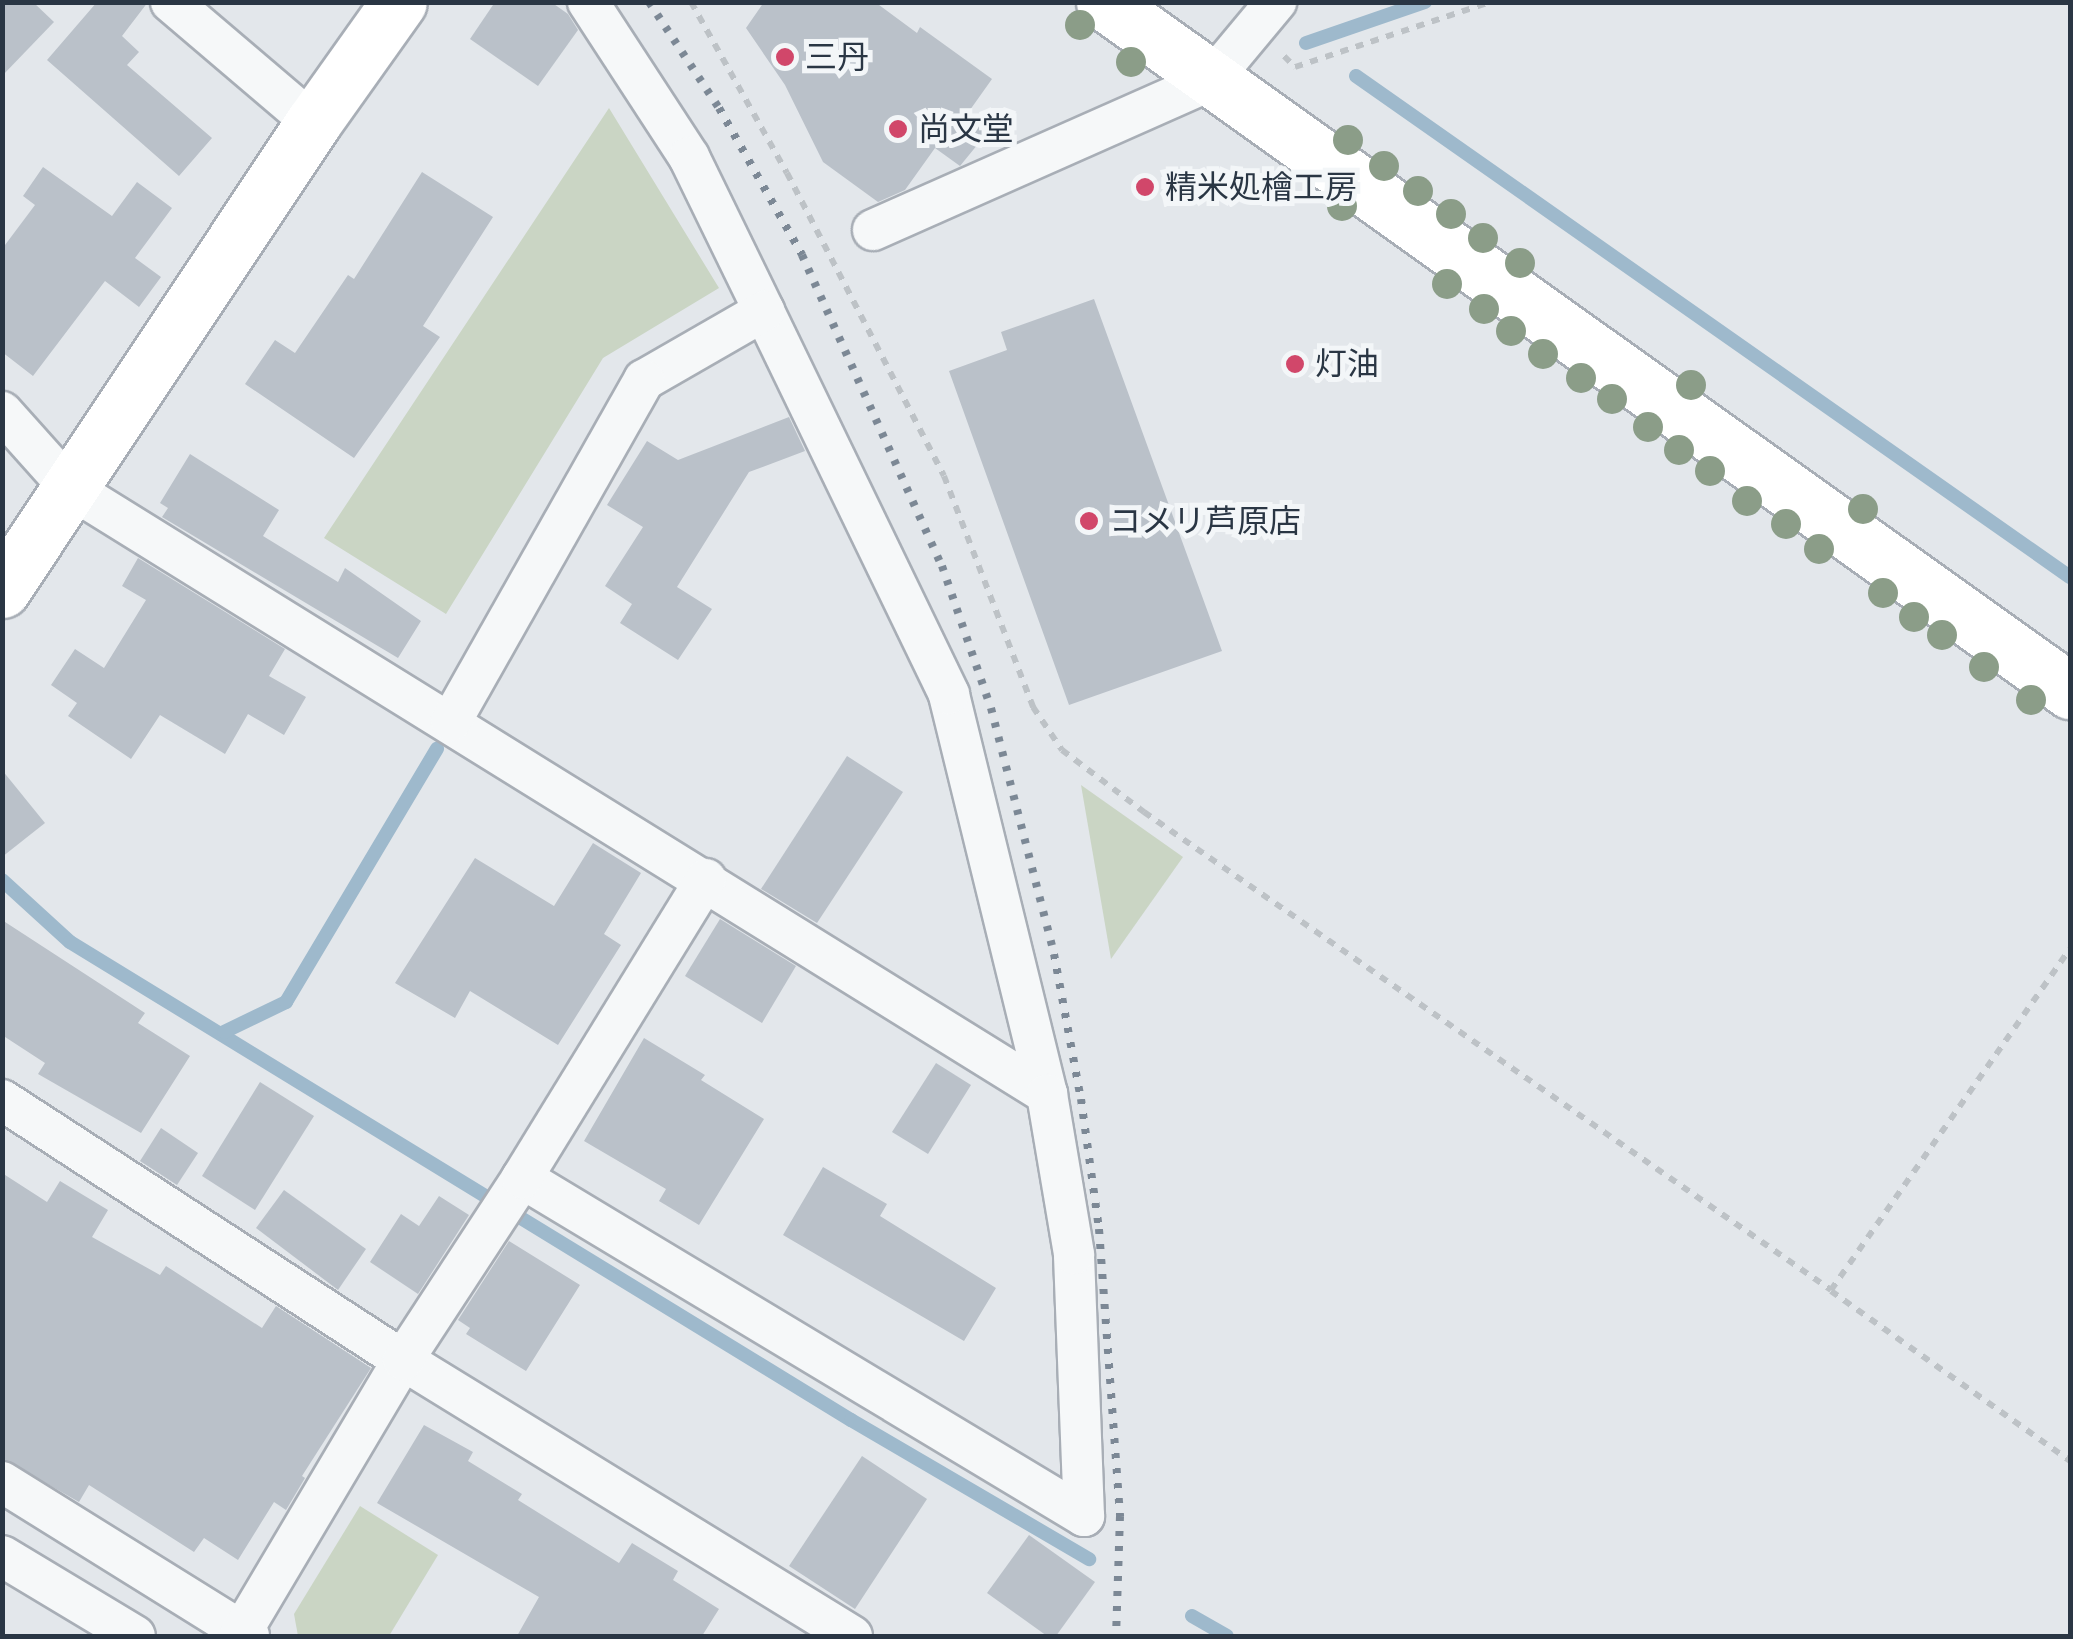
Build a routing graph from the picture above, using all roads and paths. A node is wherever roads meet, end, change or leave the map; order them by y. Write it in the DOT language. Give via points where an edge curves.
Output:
graph roads {
  1 [pos="172,2"];
  2 [pos="399,2"];
  3 [pos="588,2"];
  4 [pos="692,2"];
  5 [pos="1104,2"];
  6 [pos="1490,2"];
  7 [pos="1266,14"];
  8 [pos="1211,80"];
  9 [pos="313,123"];
  10 [pos="872,230"];
  11 [pos="764,311"];
  12 [pos="2,412"];
  13 [pos="70,488"];
  14 [pos="2,590"];
  15 [pos="2070,691"];
  16 [pos="451,721"];
  17 [pos="706,879"];
  18 [pos="2070,949"];
  19 [pos="1047,1094"];
  20 [pos="2,1100"];
  21 [pos="510,1197"];
  22 [pos="1831,1290"];
  23 [pos="403,1360"];
  24 [pos="2070,1461"];
  25 [pos="2,1482"];
  26 [pos="2,1556"];
  27 [pos="243,1635"];
  28 [pos="135,1636"];
  29 [pos="852,1636"];
  1 -- 9 [label="street"];
  2 -- 9 [label="street"];
  3 -- 11 [label="street" via="688,157"];
  4 -- 22 [label="path" via="944,476 1033,706 1062,750"];
  5 -- 8 [label="street"];
  6 -- 7 [label="path" via="1295,68"];
  7 -- 8 [label="street"];
  8 -- 10 [label="street"];
  8 -- 15 [label="street"];
  9 -- 13 [label="street"];
  11 -- 16 [label="street" via="644,380"];
  11 -- 19 [label="street" via="948,694"];
  12 -- 13 [label="street"];
  13 -- 14 [label="street"];
  13 -- 16 [label="street"];
  16 -- 17 [label="street"];
  17 -- 19 [label="street"];
  17 -- 21 [label="street"];
  18 -- 22 [label="path"];
  19 -- 21 [label="street" via="1074,1254 1084,1516"];
  20 -- 23 [label="street"];
  21 -- 23 [label="street"];
  22 -- 24 [label="path"];
  23 -- 27 [label="street"];
  23 -- 29 [label="street"];
  25 -- 27 [label="street"];
  26 -- 28 [label="street"];
}
